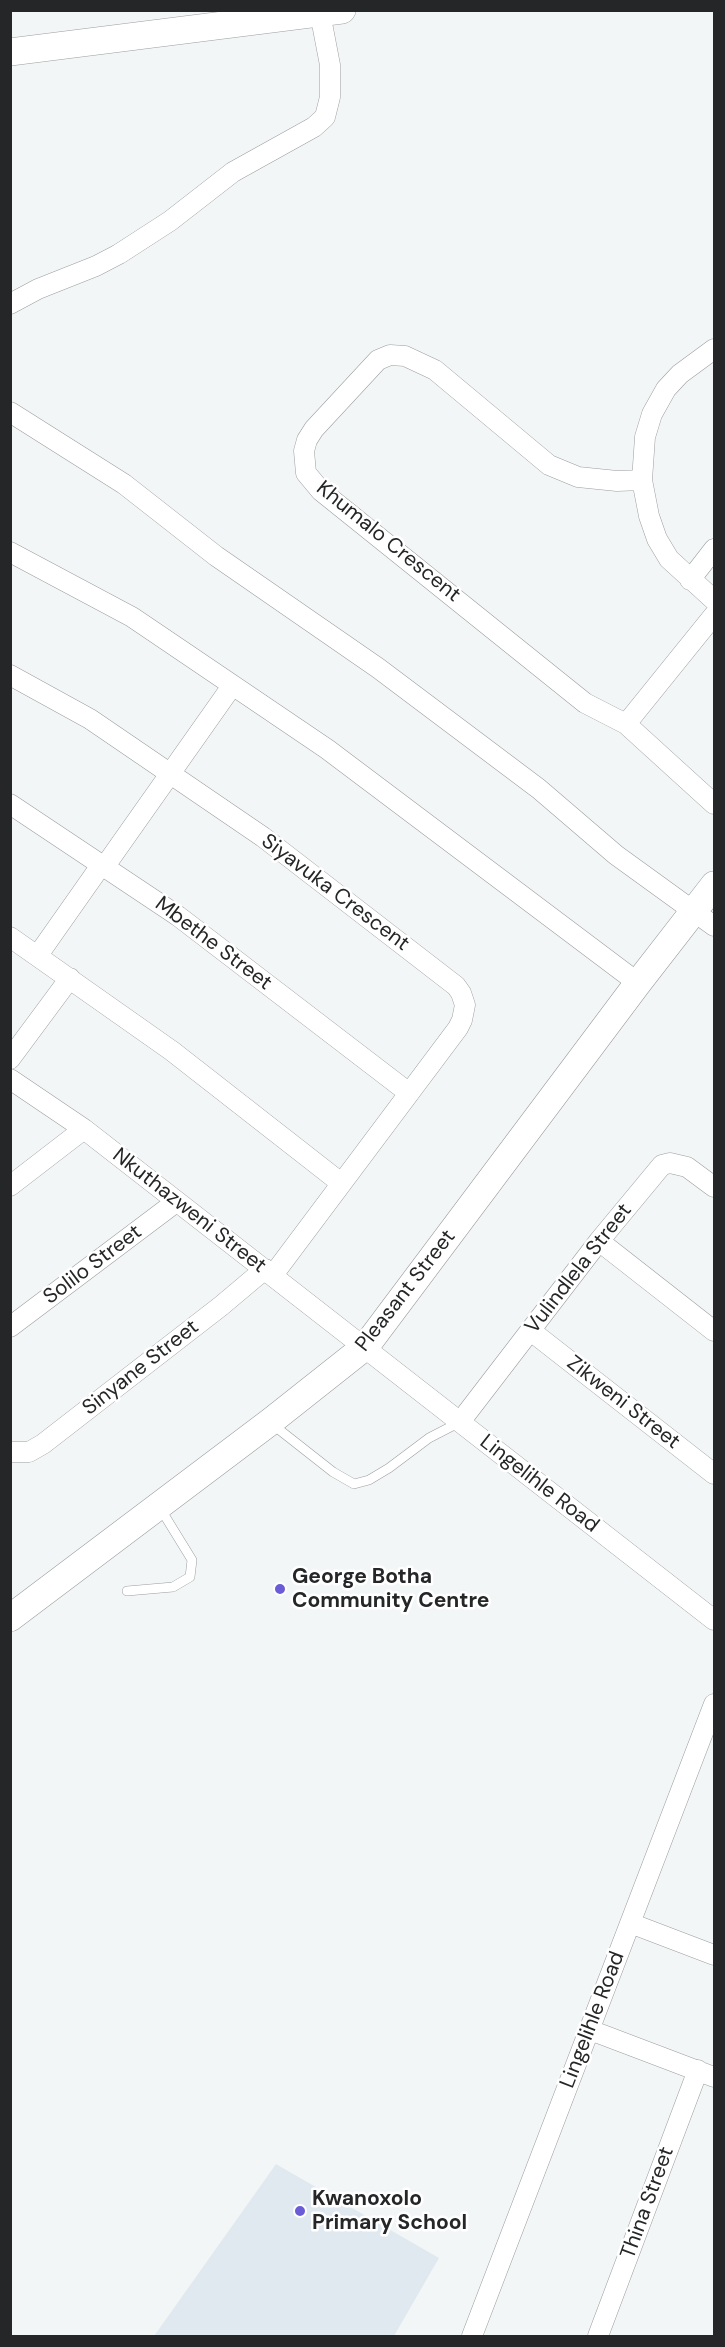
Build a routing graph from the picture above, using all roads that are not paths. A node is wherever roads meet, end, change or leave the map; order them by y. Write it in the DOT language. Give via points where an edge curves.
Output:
graph roads {
  1 [pos="331,12"];
  2 [pos="10,52"];
  3 [pos="10,304"];
  4 [pos="714,349"];
  5 [pos="10,412"];
  6 [pos="642,480"];
  7 [pos="714,549"];
  8 [pos="10,552"];
  9 [pos="690,580"];
  10 [pos="714,600"];
  11 [pos="714,615"];
  12 [pos="10,675"];
  13 [pos="232,686"];
  14 [pos="626,724"];
  15 [pos="169,774"];
  16 [pos="10,804"];
  17 [pos="714,804"];
  18 [pos="104,865"];
  19 [pos="714,885"];
  20 [pos="705,918"];
  21 [pos="10,937"];
  22 [pos="38,955"];
  23 [pos="70,978"];
  24 [pos="638,983"];
  25 [pos="10,1059"];
  26 [pos="10,1079"];
  27 [pos="409,1093"];
  28 [pos="84,1129"];
  29 [pos="341,1182"];
  30 [pos="10,1186"];
  31 [pos="714,1187"];
  32 [pos="176,1202"];
  33 [pos="599,1241"];
  34 [pos="269,1272"];
  35 [pos="10,1327"];
  36 [pos="531,1331"];
  37 [pos="714,1331"];
  38 [pos="366,1346"];
  39 [pos="270,1422"];
  40 [pos="460,1422"];
  41 [pos="10,1452"];
  42 [pos="714,1474"];
  43 [pos="159,1506"];
  44 [pos="127,1591"];
  45 [pos="10,1618"];
  46 [pos="714,1620"];
  47 [pos="714,1704"];
  48 [pos="630,1923"];
  49 [pos="714,1955"];
  50 [pos="590,2030"];
  51 [pos="706,2073"];
  52 [pos="478,2334"];
  53 [pos="598,2337"];
  1 -- 2 [label="street"];
  1 -- 3 [label="street" via="330,97 325,117 233,172 119,254"];
  4 -- 6 [label="street" via="680,374 656,406 645,437"];
  5 -- 20 [label="street" via="124,484 216,556 378,668 539,789 616,855"];
  6 -- 9 [label="street" via="657,539 669,559"];
  6 -- 14 [label="street, Khumalo Crescent" via="578,477 549,465 435,370 405,356 390,355 378,360 314,429 304,451 306,473 321,491 585,703"];
  7 -- 9 [label="street"];
  8 -- 13 [label="street" via="132,617"];
  9 -- 10 [label="street"];
  11 -- 14 [label="street"];
  12 -- 15 [label="street, Siyavuka Crescent" via="90,719"];
  13 -- 15 [label="street"];
  13 -- 24 [label="street" via="327,750"];
  14 -- 17 [label="street, Khumalo Crescent"];
  15 -- 18 [label="street"];
  15 -- 27 [label="street, Siyavuka Crescent" via="263,837 456,986 465,1005 462,1020"];
  16 -- 18 [label="street, Mbethe Street"];
  18 -- 22 [label="street"];
  18 -- 27 [label="street, Mbethe Street" via="187,923"];
  19 -- 20 [label="street, Pleasant Street"];
  20 -- 24 [label="street, Pleasant Street"];
  21 -- 22 [label="street"];
  22 -- 23 [label="street"];
  23 -- 25 [label="street"];
  23 -- 29 [label="street"];
  24 -- 38 [label="street, Pleasant Street"];
  26 -- 28 [label="street, Nkuthazweni Street"];
  27 -- 29 [label="street, Siyavuka Crescent"];
  28 -- 30 [label="street"];
  28 -- 32 [label="street, Nkuthazweni Street"];
  29 -- 34 [label="street, Siyavuka Crescent"];
  31 -- 33 [label="street, Vulindlela Street" via="687,1167 662,1165"];
  32 -- 34 [label="street, Nkuthazweni Street"];
  32 -- 35 [label="street, Solilo Street"];
  33 -- 36 [label="street, Vulindlela Street"];
  33 -- 37 [label="street"];
  34 -- 38 [label="street, Nkuthazweni Street"];
  34 -- 41 [label="street, Sinyane Street" via="43,1444 28,1452"];
  36 -- 40 [label="street, Vulindlela Street"];
  36 -- 42 [label="street, Zikweni Street"];
  38 -- 39 [label="street, Pleasant Street"];
  38 -- 40 [label="street, Lingelihle Road"];
  39 -- 40 [label="lane" via="354,1484 369,1480 429,1438"];
  39 -- 43 [label="street, Pleasant Street"];
  40 -- 46 [label="street, Lingelihle Road"];
  43 -- 44 [label="lane" via="192,1560 190,1577 173,1587"];
  43 -- 45 [label="street, Pleasant Street"];
  47 -- 48 [label="street, Lingelihle Road"];
  48 -- 49 [label="street"];
  48 -- 50 [label="street, Lingelihle Road"];
  50 -- 51 [label="street"];
  50 -- 52 [label="street, Lingelihle Road"];
  51 -- 53 [label="street, Thina Street"];
}
